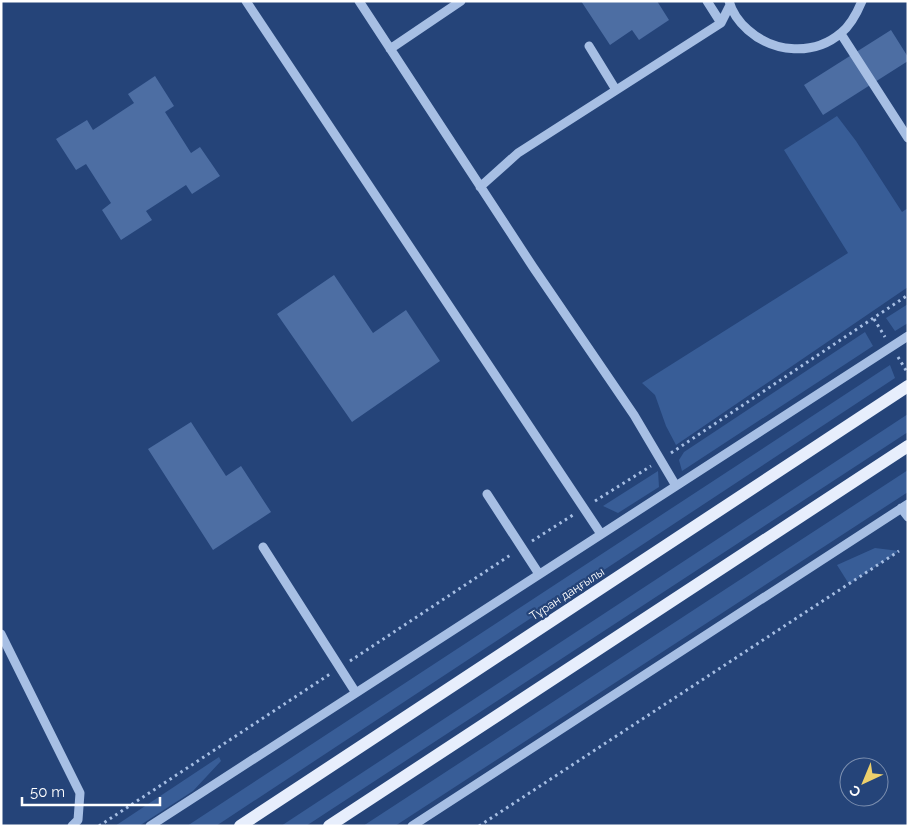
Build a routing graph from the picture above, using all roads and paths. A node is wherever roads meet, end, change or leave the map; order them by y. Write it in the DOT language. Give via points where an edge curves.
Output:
graph roads {
  1 [pos="246,1"];
  2 [pos="359,1"];
  3 [pos="461,1"];
  4 [pos="707,1"];
  5 [pos="862,1"];
  6 [pos="729,3"];
  7 [pos="721,23"];
  8 [pos="841,34"];
  9 [pos="589,46"];
  10 [pos="390,49"];
  11 [pos="616,90"];
  12 [pos="908,138"];
  13 [pos="480,187"];
  14 [pos="908,295"];
  15 [pos="874,319"];
  16 [pos="908,336"];
  17 [pos="886,339"];
  18 [pos="898,357"];
  19 [pos="908,373"];
  20 [pos="908,386"];
  21 [pos="908,446"];
  22 [pos="660,460"];
  23 [pos="676,486"];
  24 [pos="486,494"];
  25 [pos="905,506"];
  26 [pos="584,508"];
  27 [pos="908,517"];
  28 [pos="601,534"];
  29 [pos="263,546"];
  30 [pos="522,548"];
  31 [pos="899,551"];
  32 [pos="540,574"];
  33 [pos="1,634"];
  34 [pos="340,667"];
  35 [pos="356,693"];
  36 [pos="72,826"];
  37 [pos="99,826"];
  38 [pos="150,826"];
  39 [pos="240,826"];
  40 [pos="329,826"];
  41 [pos="412,826"];
  42 [pos="479,826"];
  1 -- 26 [label="street"];
  2 -- 10 [label="street"];
  3 -- 10 [label="street"];
  4 -- 7 [label="street"];
  5 -- 8 [label="street" via="855,17"];
  6 -- 7 [label="street"];
  6 -- 8 [label="street" via="741,24 758,39 778,48 800,50 822,45"];
  7 -- 11 [label="street"];
  8 -- 12 [label="street"];
  9 -- 11 [label="street"];
  10 -- 13 [label="street"];
  11 -- 13 [label="street" via="518,153"];
  13 -- 22 [label="street" via="634,415"];
  14 -- 15 [label="path"];
  15 -- 17 [label="path"];
  15 -- 22 [label="path"];
  16 -- 23 [label="street"];
  18 -- 19 [label="path"];
  20 -- 39 [label="main road, Тұран даңғылы"];
  21 -- 40 [label="main road"];
  22 -- 23 [label="street"];
  22 -- 26 [label="path"];
  23 -- 28 [label="street"];
  24 -- 30 [label="street"];
  25 -- 27 [label="street"];
  25 -- 41 [label="street"];
  26 -- 28 [label="street"];
  26 -- 30 [label="path"];
  28 -- 32 [label="street"];
  29 -- 34 [label="street"];
  30 -- 32 [label="street"];
  30 -- 34 [label="path"];
  31 -- 42 [label="path"];
  32 -- 35 [label="street"];
  33 -- 36 [label="street" via="80,793 78,820"];
  34 -- 35 [label="street"];
  34 -- 37 [label="path"];
  35 -- 38 [label="street"];
}
